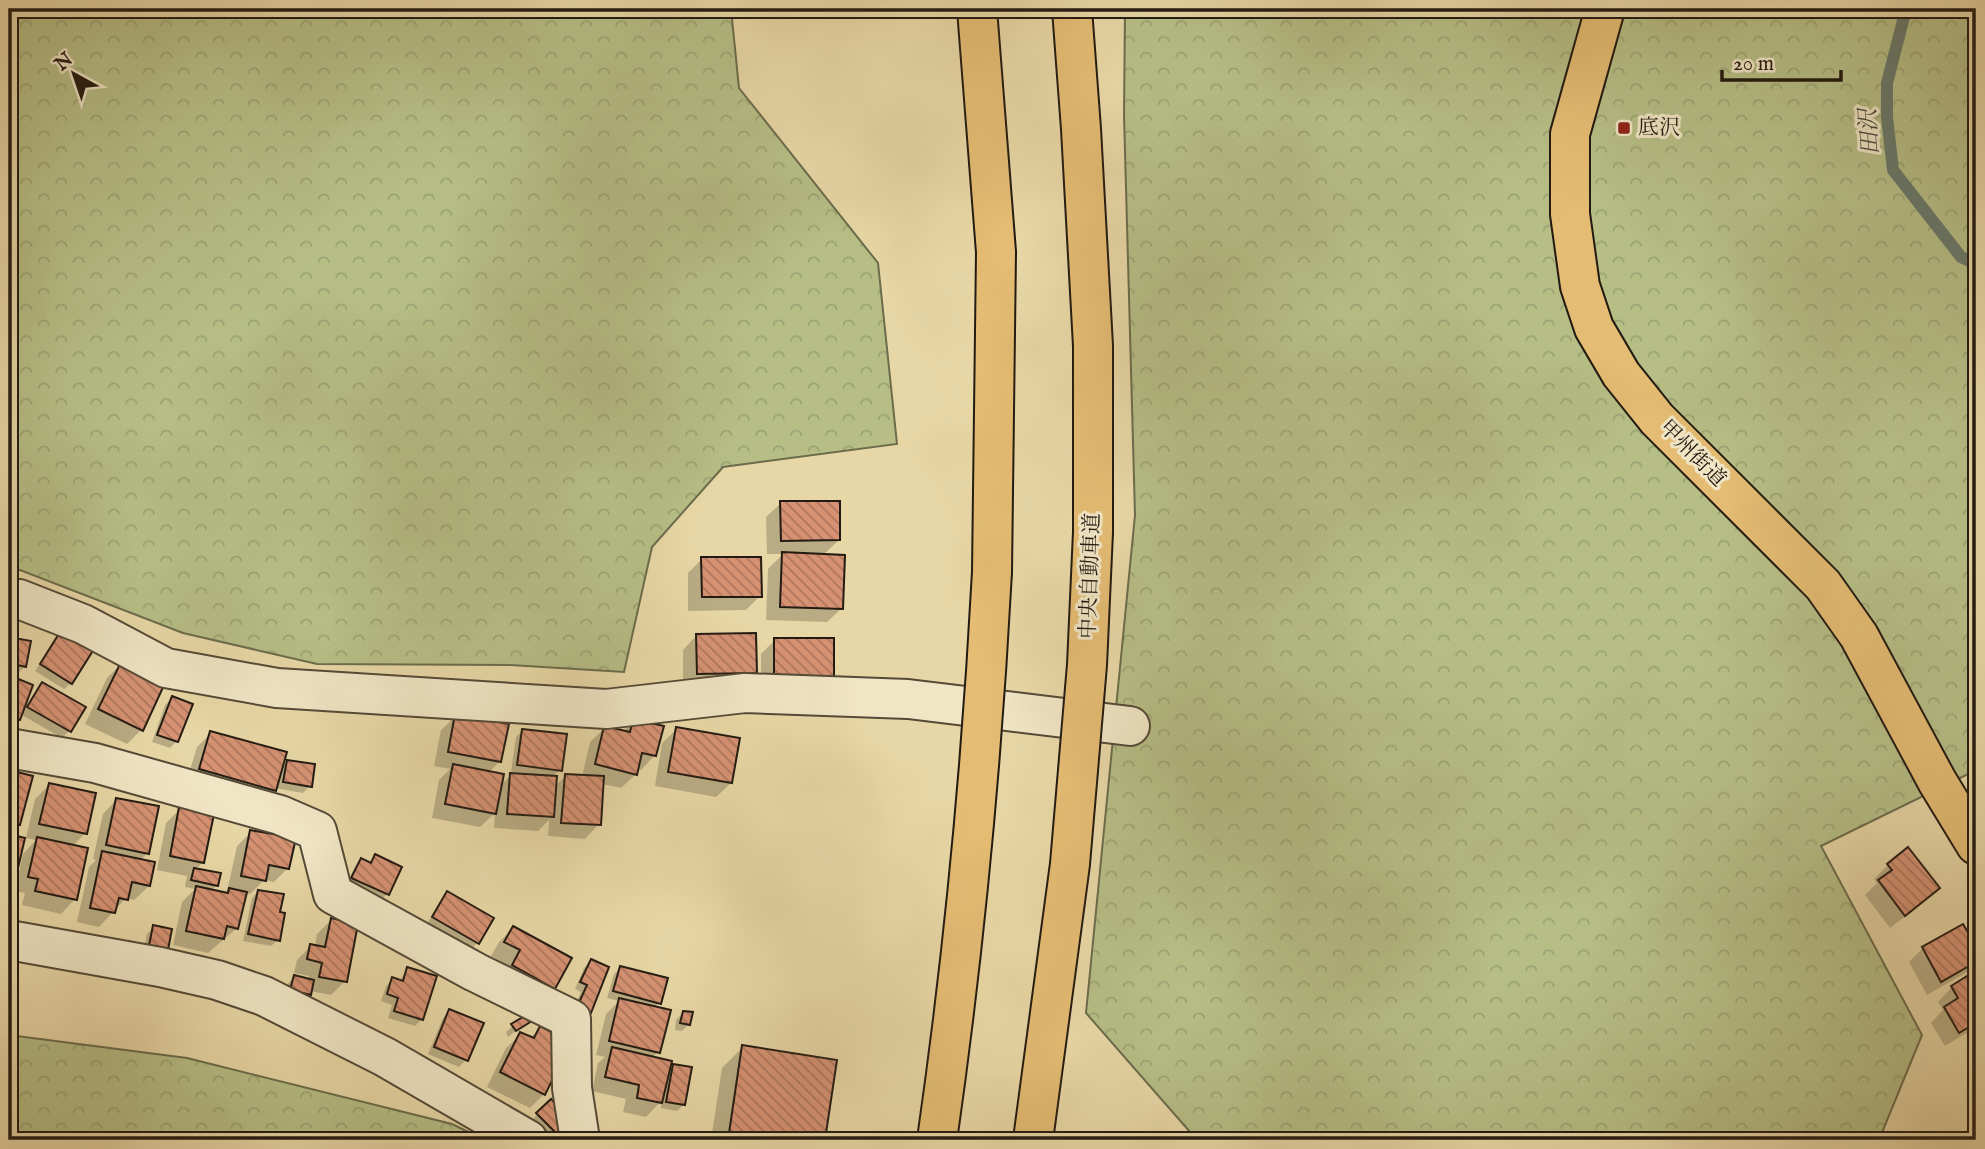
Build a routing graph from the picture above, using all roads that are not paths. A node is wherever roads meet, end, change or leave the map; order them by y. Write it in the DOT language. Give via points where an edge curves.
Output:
graph roads {
  1 [pos="977,9"];
  2 [pos="1072,9"];
  3 [pos="1605,9"];
  4 [pos="9,601"];
  5 [pos="1130,726"];
  6 [pos="9,748"];
  7 [pos="1976,845"];
  8 [pos="9,940"];
  9 [pos="528,1140"];
  10 [pos="580,1140"];
  11 [pos="937,1140"];
  12 [pos="1033,1140"];
  1 -- 11 [label="highway, bridge" via="996,252 992,572 972,862"];
  2 -- 12 [label="highway, 中央自動車道, bridge" via="1093,345 1093,532 1070,864"];
  3 -- 7 [label="highway, 甲州街道" via="1570,134 1570,214 1580,286 1594,328 1621,374 1657,419 1823,585 1859,636"];
  4 -- 5 [label="street" via="19,600 83,624 166,668 278,688 606,709 745,693 908,699"];
  6 -- 10 [label="street" via="95,763 280,815 317,831 332,894 571,1019 572,1088"];
  8 -- 9 [label="street" via="160,967 264,996 384,1057"];
}
